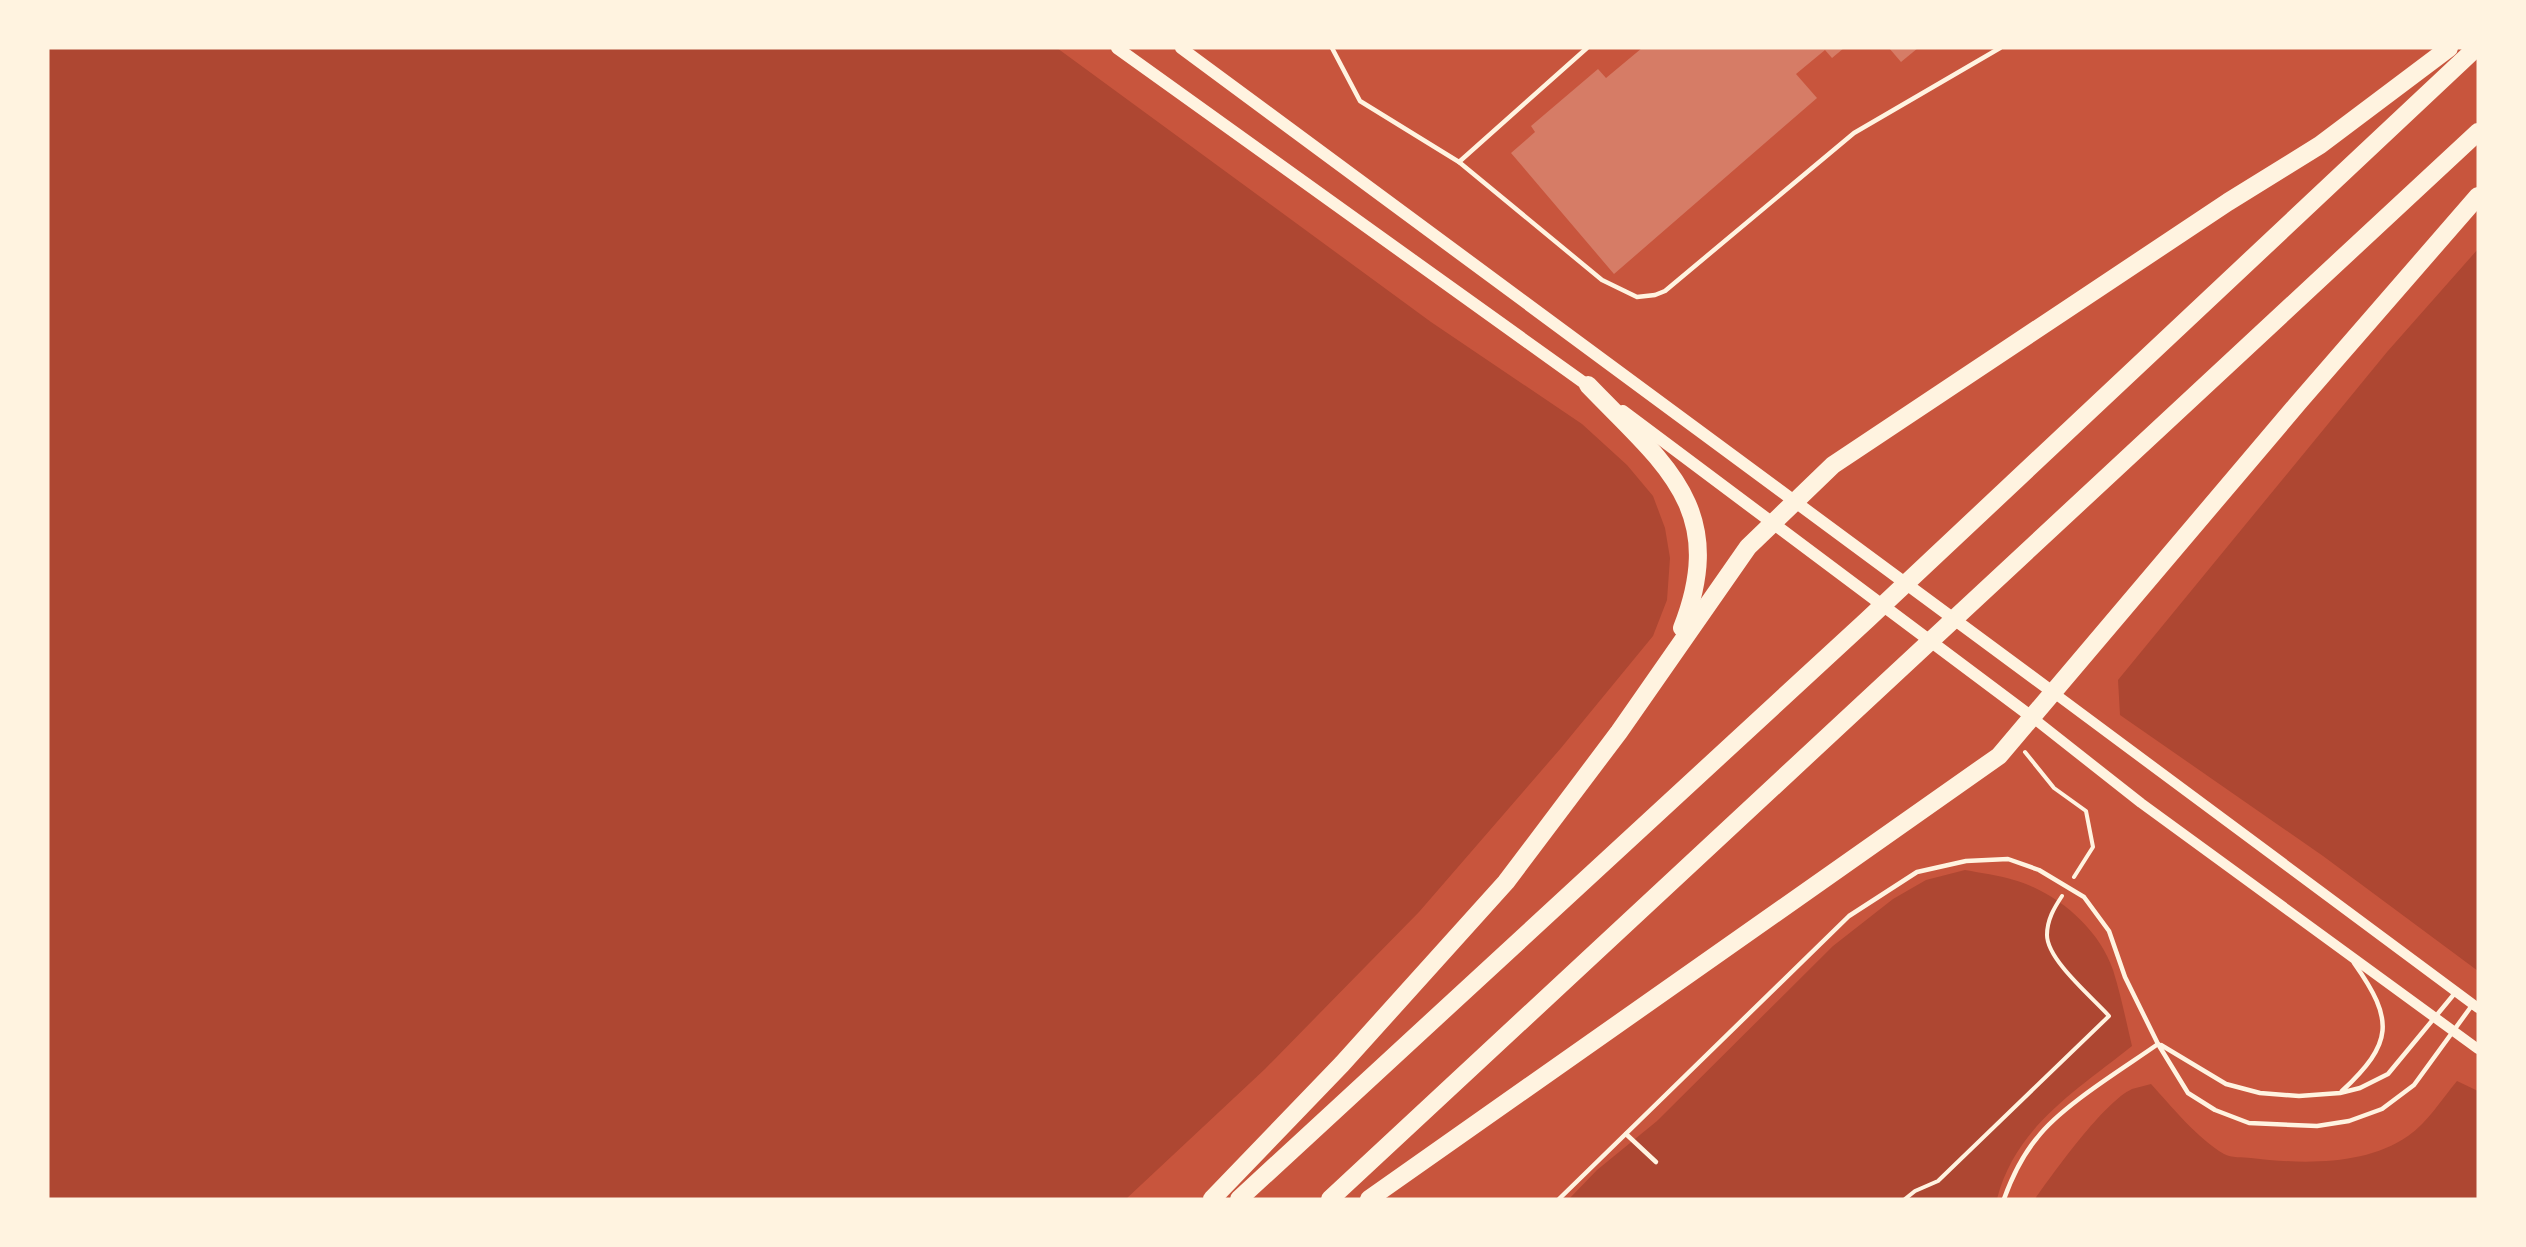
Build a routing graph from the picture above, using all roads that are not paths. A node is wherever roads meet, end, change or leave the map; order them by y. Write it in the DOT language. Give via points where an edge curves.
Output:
graph roads {
  1 [pos="1117,48"];
  2 [pos="1181,48"];
  3 [pos="1332,48"];
  4 [pos="1587,48"];
  5 [pos="2000,48"];
  6 [pos="2450,48"];
  7 [pos="2476,48"];
  8 [pos="2478,132"];
  9 [pos="1459,162"];
  10 [pos="2478,196"];
  11 [pos="1588,385"];
  12 [pos="1794,502"];
  13 [pos="1773,522"];
  14 [pos="1671,656"];
  15 [pos="2054,693"];
  16 [pos="2033,717"];
  17 [pos="2347,953"];
  18 [pos="2456,992"];
  19 [pos="2475,1006"];
  20 [pos="2436,1018"];
  21 [pos="2453,1031"];
  22 [pos="2158,1044"];
  23 [pos="2478,1049"];
  24 [pos="2340,1093"];
  25 [pos="1626,1134"];
  26 [pos="1656,1162"];
  27 [pos="1212,1199"];
  28 [pos="1239,1199"];
  29 [pos="1330,1199"];
  30 [pos="1369,1199"];
  31 [pos="1559,1199"];
  32 [pos="2004,1199"];
  1 -- 11 [label="main road"];
  2 -- 12 [label="main road"];
  3 -- 9 [label="lane" via="1360,101"];
  4 -- 9 [label="lane"];
  5 -- 9 [label="lane" via="1854,133 1665,291 1655,295 1636,297 1602,280"];
  6 -- 12 [label="highway" via="2320,145 1833,465"];
  7 -- 28 [label="highway" via="1867,620"];
  8 -- 29 [label="highway"];
  10 -- 15 [label="highway"];
  11 -- 13 [label="main road"];
  11 -- 14 [label="highway" via="1679,483 1692,516 1697,536 1697,572"];
  12 -- 13 [label="highway"];
  12 -- 15 [label="main road"];
  13 -- 14 [label="highway" via="1748,548"];
  13 -- 16 [label="main road"];
  14 -- 27 [label="highway" via="1506,882 1342,1064"];
  15 -- 16 [label="highway"];
  15 -- 18 [label="street"];
  16 -- 17 [label="street" via="2141,803"];
  16 -- 30 [label="highway" via="1999,756"];
  17 -- 20 [label="street"];
  17 -- 24 [label="lane" via="2372,988 2384,1035 2375,1054"];
  18 -- 19 [label="street"];
  18 -- 20 [label="lane"];
  19 -- 21 [label="lane"];
  20 -- 21 [label="street"];
  20 -- 24 [label="lane" via="2388,1074"];
  21 -- 22 [label="lane" via="2414,1085 2382,1109 2349,1121 2317,1125 2249,1123 2215,1110 2188,1093"];
  21 -- 23 [label="street"];
  22 -- 24 [label="lane" via="2226,1084 2248,1090 2299,1096"];
  22 -- 25 [label="lane" via="2125,977 2109,931 2084,897 2039,870 2008,860 1966,861 1917,872 1849,916"];
  22 -- 32 [label="lane" via="2073,1105 2038,1136 2014,1172"];
  25 -- 26 [label="lane"];
  25 -- 31 [label="lane"];
}
